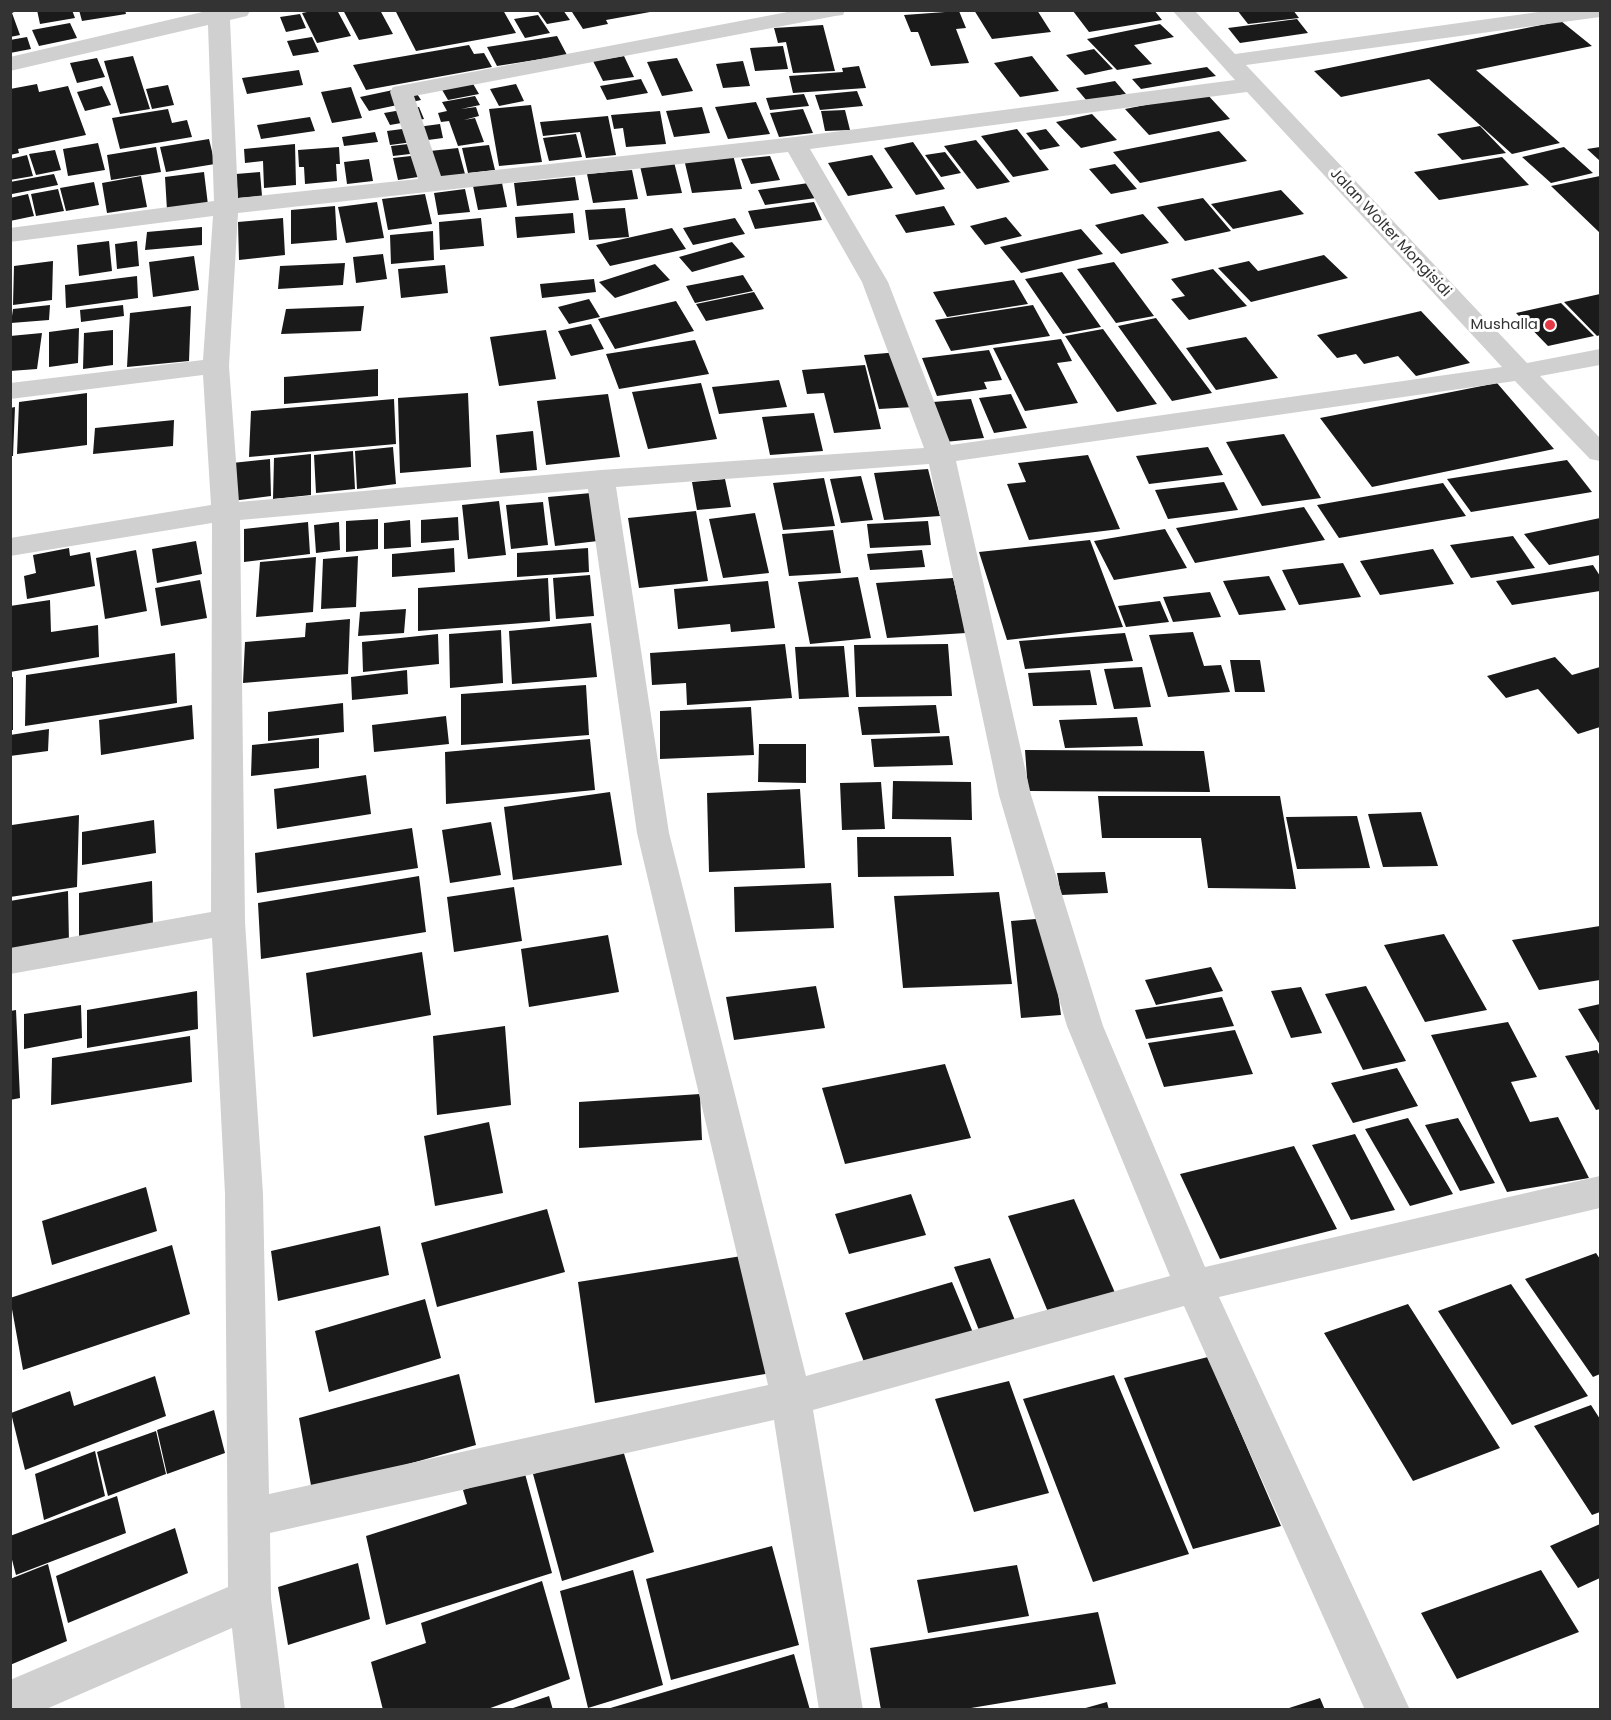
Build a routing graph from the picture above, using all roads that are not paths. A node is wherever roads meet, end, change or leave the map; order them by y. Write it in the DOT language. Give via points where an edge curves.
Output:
graph roads {
  1 [pos="835,10"];
  2 [pos="1182,10"];
  3 [pos="1600,11"];
  4 [pos="230,13"];
  5 [pos="1230,61"];
  6 [pos="10,64"];
  7 [pos="1251,85"];
  8 [pos="795,144"];
  9 [pos="432,184"];
  10 [pos="226,207"];
  11 [pos="10,235"];
  12 [pos="1600,357"];
  13 [pos="216,366"];
  14 [pos="1521,372"];
  15 [pos="10,391"];
  16 [pos="1600,453"];
  17 [pos="941,455"];
  18 [pos="601,479"];
  19 [pos="225,512"];
  20 [pos="10,547"];
  21 [pos="228,922"];
  22 [pos="10,961"];
  23 [pos="1600,1192"];
  24 [pos="1194,1286"];
  25 [pos="791,1398"];
  26 [pos="248,1518"];
  27 [pos="250,1599"];
  28 [pos="10,1702"];
  29 [pos="263,1710"];
  30 [pos="841,1710"];
  31 [pos="1388,1710"];
  1 -- 9 [label="street" via="400,92"];
  2 -- 5 [label="street, Jalan Wolter Mongisidi"];
  3 -- 5 [label="street"];
  4 -- 6 [label="street"];
  4 -- 10 [label="street"];
  5 -- 7 [label="street, Jalan Wolter Mongisidi"];
  7 -- 8 [label="street"];
  7 -- 14 [label="street, Jalan Wolter Mongisidi"];
  8 -- 9 [label="street"];
  8 -- 17 [label="street" via="875,282"];
  9 -- 10 [label="street"];
  10 -- 11 [label="street"];
  10 -- 13 [label="street"];
  12 -- 14 [label="street"];
  13 -- 15 [label="street"];
  13 -- 19 [label="street"];
  14 -- 16 [label="street, Jalan Wolter Mongisidi"];
  14 -- 17 [label="street"];
  17 -- 18 [label="street"];
  17 -- 24 [label="street" via="1015,795 1085,1026"];
  18 -- 19 [label="street"];
  18 -- 25 [label="street" via="652,833"];
  19 -- 20 [label="street"];
  19 -- 21 [label="street"];
  21 -- 22 [label="street"];
  21 -- 26 [label="street" via="244,1194"];
  23 -- 24 [label="street"];
  24 -- 25 [label="street"];
  24 -- 31 [label="street"];
  25 -- 26 [label="street"];
  25 -- 30 [label="street"];
  26 -- 27 [label="street"];
  27 -- 28 [label="street"];
  27 -- 29 [label="street"];
}
